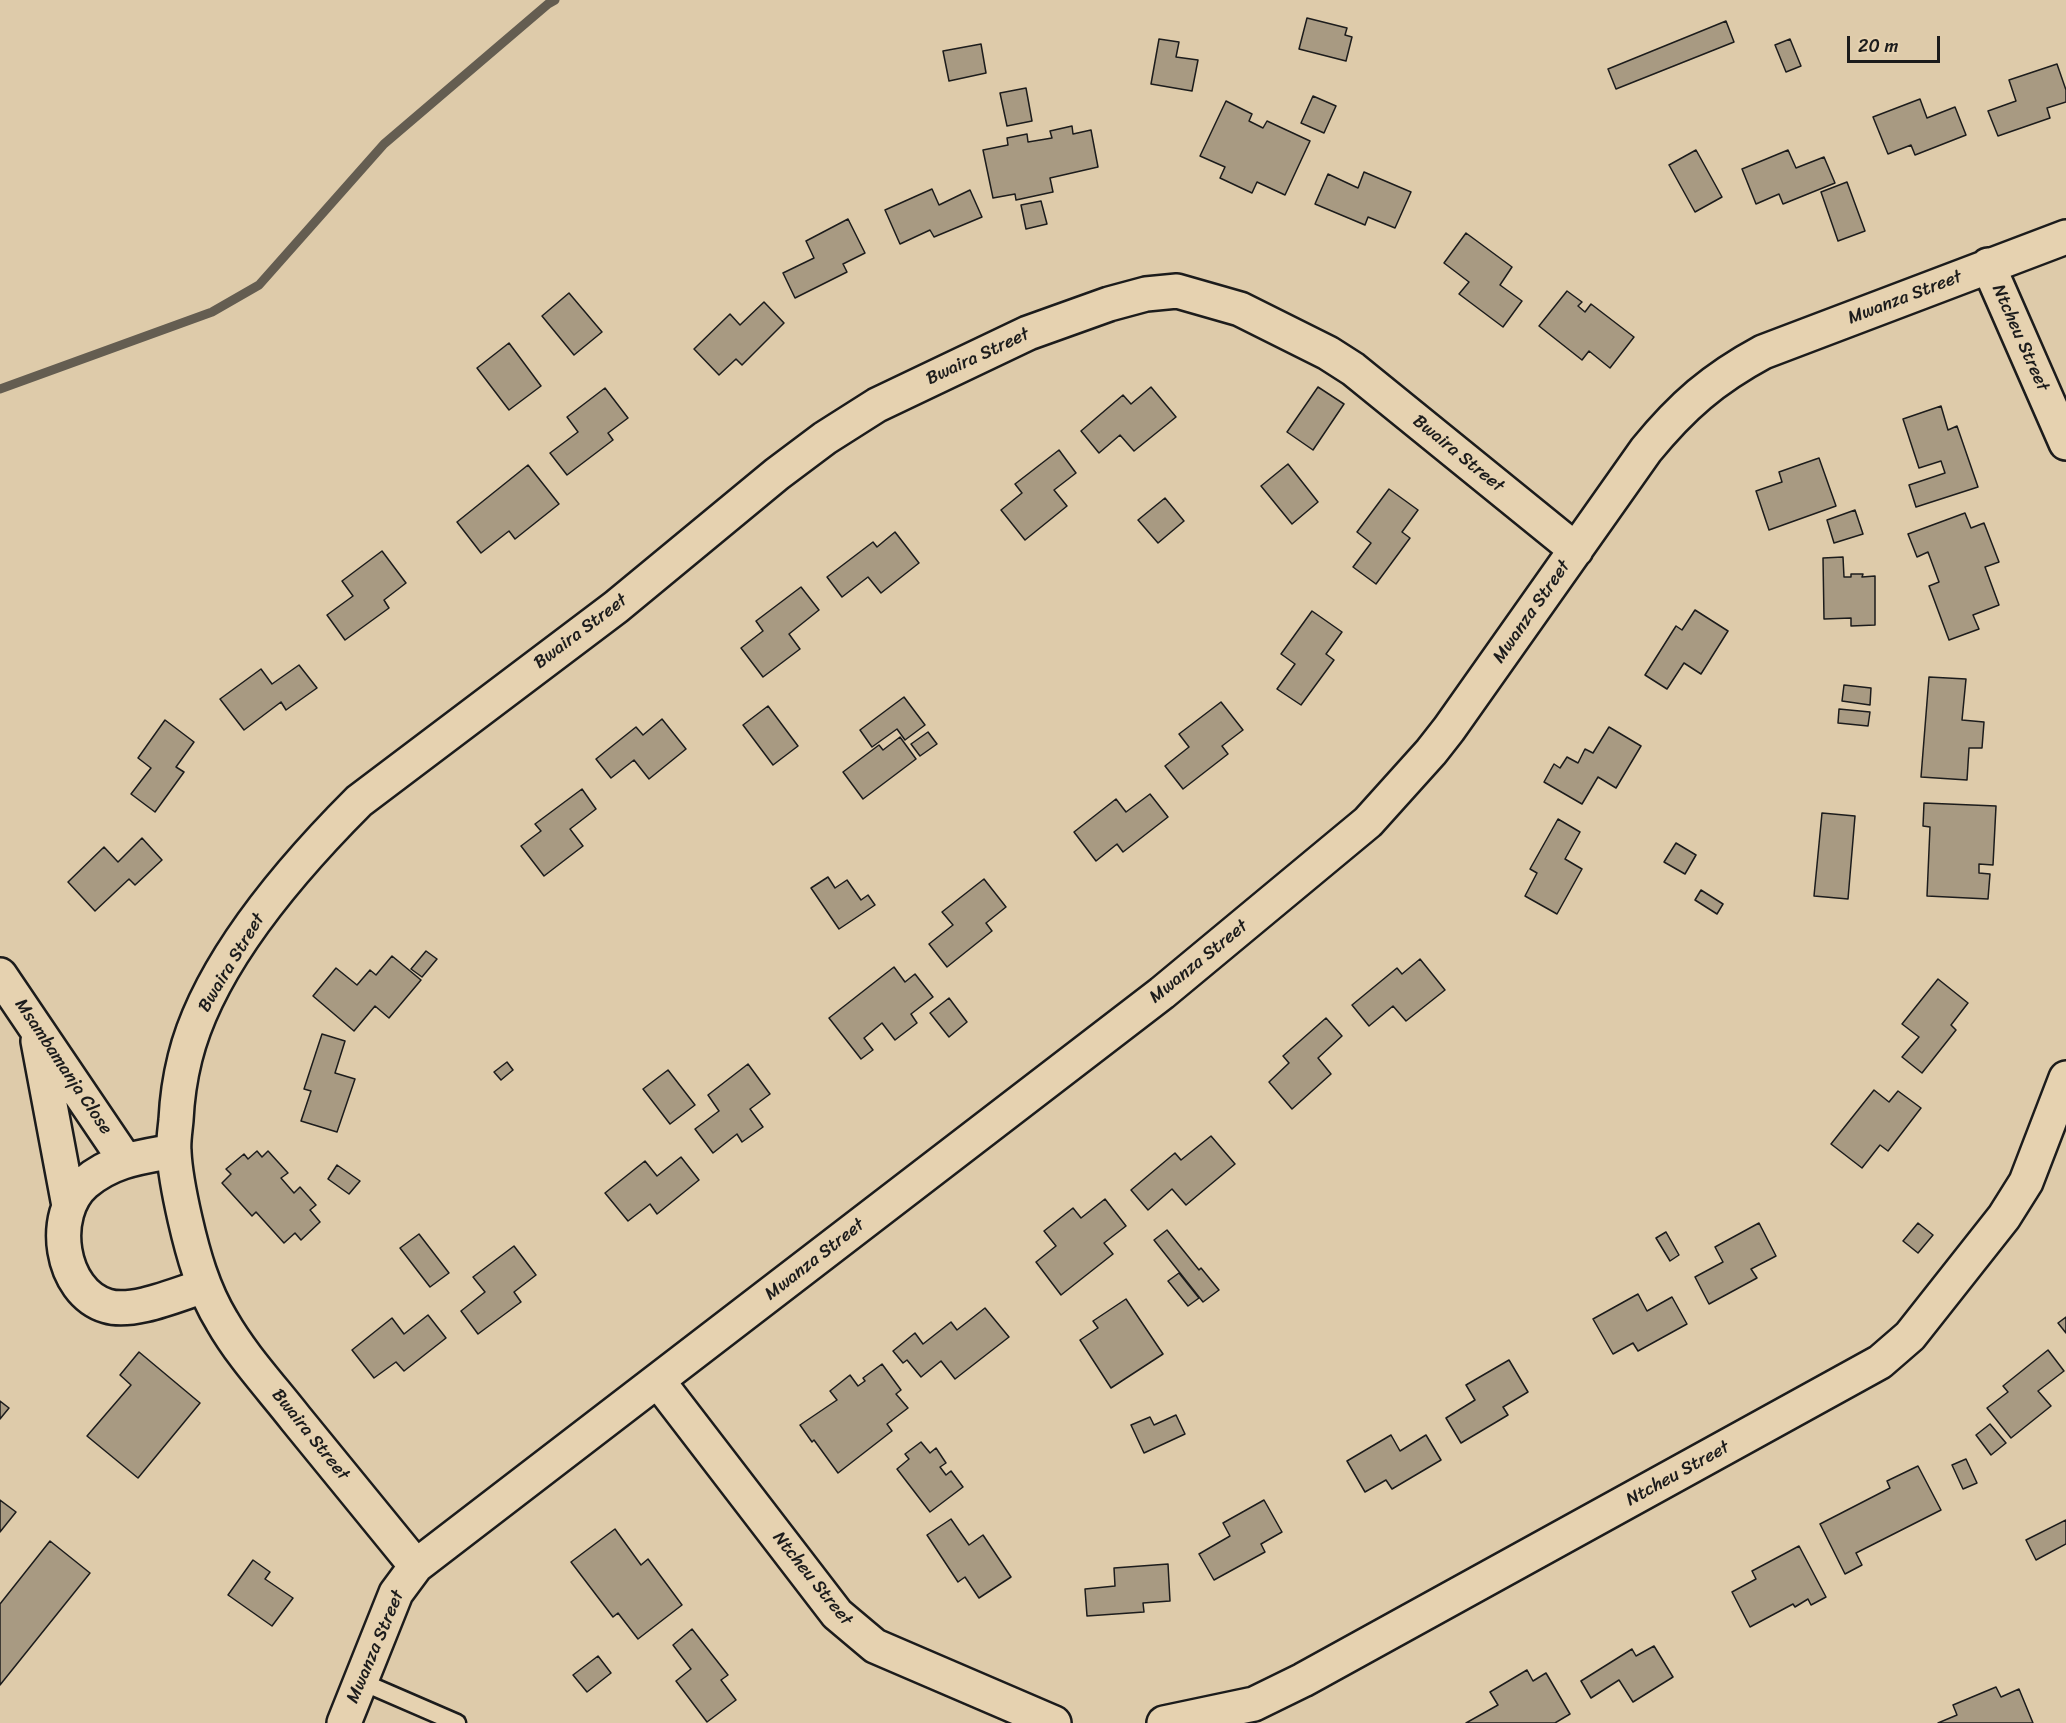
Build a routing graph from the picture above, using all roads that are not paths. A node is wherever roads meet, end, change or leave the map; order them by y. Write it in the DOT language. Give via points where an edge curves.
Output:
graph roads {
  1 [pos="2066,237"];
  2 [pos="1988,265"];
  3 [pos="2066,443"];
  4 [pos="1576,550"];
  5 [pos="0,975"];
  6 [pos="36,1028"];
  7 [pos="2066,1078"];
  8 [pos="174,1151"];
  9 [pos="125,1160"];
  10 [pos="69,1206"];
  11 [pos="204,1286"];
  12 [pos="658,1381"];
  13 [pos="416,1566"];
  14 [pos="360,1681"];
  15 [pos="344,1723"];
  16 [pos="456,1723"];
  17 [pos="1054,1723"];
  18 [pos="1164,1723"];
  1 -- 2 [label="street, Mwanza Street"];
  2 -- 3 [label="street, Ntcheu Street"];
  2 -- 4 [label="street, Mwanza Street" via="1763,352 1736,367 1670,421"];
  4 -- 8 [label="street, Bwaira Street" via="1353,369 1239,309 1177,291 1146,294 1028,333 877,405 825,438 616,607 359,801 283,883 218,979 185,1057"];
  4 -- 12 [label="street, Mwanza Street" via="1449,729 1368,822 1162,993"];
  5 -- 6 [label="street, Msambamanja Close"];
  6 -- 9 [label="street, Msambamanja Close"];
  6 -- 10 [label="street"];
  7 -- 18 [label="street, Ntcheu Street" via="2026,1182 2004,1217 1910,1336 1880,1362 1303,1680 1254,1704"];
  8 -- 9 [label="street"];
  8 -- 11 [label="street, Bwaira Street" via="180,1199"];
  9 -- 10 [label="street" via="83,1185"];
  10 -- 11 [label="street" via="64,1233 66,1257 75,1281 87,1297 108,1307 134,1307"];
  11 -- 13 [label="street, Bwaira Street" via="222,1322 251,1363"];
  12 -- 13 [label="street, Mwanza Street"];
  12 -- 17 [label="street, Ntcheu Street" via="837,1614 856,1632 875,1646"];
  13 -- 14 [label="street, Mwanza Street" via="396,1593"];
  14 -- 15 [label="street, Mwanza Street"];
  14 -- 16 [label="lane"];
}
